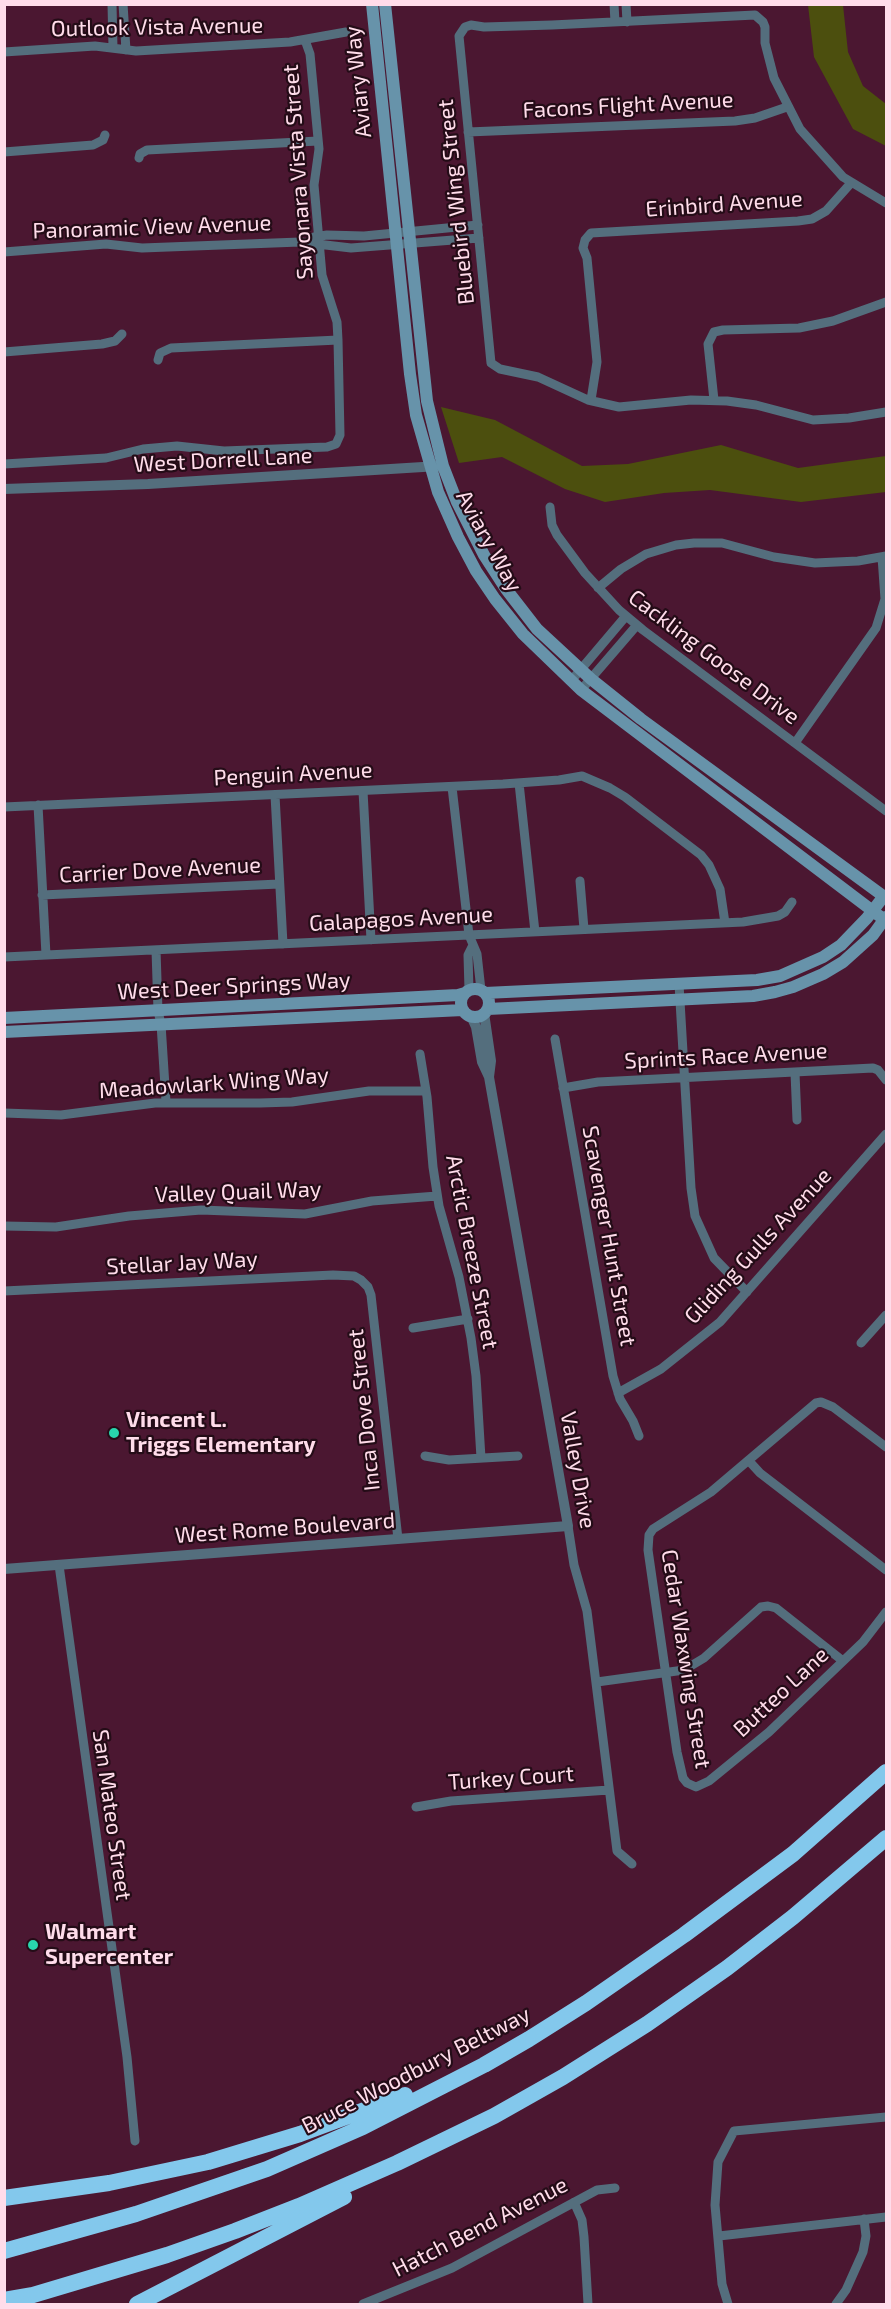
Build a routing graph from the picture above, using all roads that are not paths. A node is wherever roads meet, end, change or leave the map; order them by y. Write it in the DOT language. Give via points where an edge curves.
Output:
graph roads {
  1 [pos="112,4"];
  2 [pos="123,4"];
  3 [pos="372,4"];
  4 [pos="385,4"];
  5 [pos="614,4"];
  6 [pos="626,4"];
  7 [pos="615,22"];
  8 [pos="627,22"];
  9 [pos="346,32"];
  10 [pos="305,40"];
  11 [pos="113,48"];
  12 [pos="126,50"];
  13 [pos="4,52"];
  14 [pos="787,107"];
  15 [pos="468,132"];
  16 [pos="105,135"];
  17 [pos="318,141"];
  18 [pos="4,152"];
  19 [pos="139,158"];
  20 [pos="851,183"];
  21 [pos="886,203"];
  22 [pos="478,225"];
  23 [pos="410,238"];
  24 [pos="479,238"];
  25 [pos="319,240"];
  26 [pos="396,240"];
  27 [pos="4,252"];
  28 [pos="886,302"];
  29 [pos="122,334"];
  30 [pos="338,340"];
  31 [pos="4,352"];
  32 [pos="158,360"];
  33 [pos="591,400"];
  34 [pos="714,400"];
  35 [pos="886,411"];
  36 [pos="4,464"];
  37 [pos="443,466"];
  38 [pos="429,467"];
  39 [pos="4,489"];
  40 [pos="550,507"];
  41 [pos="884,556"];
  42 [pos="598,588"];
  43 [pos="626,616"];
  44 [pos="637,625"];
  45 [pos="580,670"];
  46 [pos="591,679"];
  47 [pos="571,681"];
  48 [pos="581,690"];
  49 [pos="795,742"];
  50 [pos="519,783"];
  51 [pos="452,787"];
  52 [pos="363,791"];
  53 [pos="274,795"];
  54 [pos="38,805"];
  55 [pos="4,807"];
  56 [pos="886,808"];
  57 [pos="580,881"];
  58 [pos="279,884"];
  59 [pos="42,896"];
  60 [pos="886,896"];
  61 [pos="792,902"];
  62 [pos="873,911"];
  63 [pos="886,919"];
  64 [pos="725,923"];
  65 [pos="584,929"];
  66 [pos="535,932"];
  67 [pos="470,935"];
  68 [pos="371,940"];
  69 [pos="283,944"];
  70 [pos="156,950"];
  71 [pos="46,955"];
  72 [pos="4,957"];
  73 [pos="679,984"];
  74 [pos="475,992"];
  75 [pos="680,999"];
  76 [pos="486,1011"];
  77 [pos="467,1013"];
  78 [pos="4,1018"];
  79 [pos="159,1018"];
  80 [pos="4,1032"];
  81 [pos="555,1039"];
  82 [pos="420,1054"];
  83 [pos="795,1073"];
  84 [pos="489,1077"];
  85 [pos="686,1078"];
  86 [pos="886,1080"];
  87 [pos="563,1088"];
  88 [pos="426,1091"];
  89 [pos="166,1102"];
  90 [pos="4,1113"];
  91 [pos="796,1120"];
  92 [pos="886,1134"];
  93 [pos="437,1196"];
  94 [pos="4,1226"];
  95 [pos="361,1280"];
  96 [pos="4,1291"];
  97 [pos="747,1292"];
  98 [pos="886,1315"];
  99 [pos="468,1320"];
  100 [pos="883,1327"];
  101 [pos="413,1328"];
  102 [pos="861,1343"];
  103 [pos="618,1393"];
  104 [pos="639,1436"];
  105 [pos="886,1448"];
  106 [pos="425,1456"];
  107 [pos="518,1456"];
  108 [pos="481,1458"];
  109 [pos="749,1461"];
  110 [pos="568,1526"];
  111 [pos="399,1539"];
  112 [pos="58,1565"];
  113 [pos="4,1569"];
  114 [pos="886,1570"];
  115 [pos="886,1612"];
  116 [pos="843,1661"];
  117 [pos="667,1673"];
  118 [pos="597,1682"];
  119 [pos="886,1772"];
  120 [pos="693,1786"];
  121 [pos="609,1790"];
  122 [pos="416,1808"];
  123 [pos="886,1838"];
  124 [pos="632,1864"];
  125 [pos="530,2039"];
  126 [pos="886,2117"];
  127 [pos="452,2136"];
  128 [pos="135,2141"];
  129 [pos="615,2188"];
  130 [pos="4,2198"];
  131 [pos="574,2202"];
  132 [pos="886,2217"];
  133 [pos="864,2219"];
  134 [pos="719,2236"];
  135 [pos="4,2251"];
  136 [pos="4,2300"];
  137 [pos="137,2304"];
  138 [pos="363,2304"];
  139 [pos="588,2304"];
  140 [pos="728,2304"];
  141 [pos="837,2304"];
  1 -- 11 [label="street"];
  2 -- 12 [label="street"];
  3 -- 26 [label="main road, Aviary Way"];
  4 -- 23 [label="main road, Aviary Way"];
  5 -- 7 [label="street"];
  6 -- 8 [label="street"];
  7 -- 8 [label="street"];
  7 -- 15 [label="street, Bluebird Wing Street" via="467,25 458,42"];
  8 -- 14 [label="street" via="751,15 760,18 774,78"];
  9 -- 10 [label="street, Outlook Vista Avenue"];
  10 -- 12 [label="street, Outlook Vista Avenue"];
  10 -- 17 [label="street, Sayonara Vista Street" via="310,54"];
  11 -- 12 [label="street, Outlook Vista Avenue"];
  11 -- 13 [label="street, Outlook Vista Avenue" via="84,46"];
  14 -- 15 [label="street, Facons Flight Avenue" via="735,121"];
  14 -- 20 [label="street" via="807,138"];
  15 -- 22 [label="street, Bluebird Wing Street"];
  16 -- 18 [label="street" via="93,145"];
  17 -- 19 [label="street" via="147,150"];
  17 -- 25 [label="street, Sayonara Vista Street" via="315,185"];
  20 -- 21 [label="street"];
  20 -- 33 [label="street, Erinbird Avenue" via="826,211 812,219 777,224 594,231 588,236 583,248 597,362"];
  22 -- 23 [label="street"];
  22 -- 24 [label="street, Bluebird Wing Street"];
  23 -- 24 [label="street"];
  23 -- 26 [label="street, Panoramic View Avenue"];
  23 -- 37 [label="main road, Aviary Way" via="425,385"];
  24 -- 33 [label="street, Bluebird Wing Street" via="490,359 495,367 538,377"];
  25 -- 26 [label="street, Panoramic View Avenue" via="364,236"];
  25 -- 27 [label="street, Panoramic View Avenue" via="142,248 106,244"];
  25 -- 30 [label="street, Sayonara Vista Street" via="322,275 337,322"];
  26 -- 38 [label="main road, Aviary Way" via="412,395"];
  28 -- 34 [label="street" via="833,321 799,328 714,332 708,344"];
  29 -- 31 [label="street" via="115,341 102,344"];
  30 -- 32 [label="street" via="171,348 160,352"];
  30 -- 36 [label="street, Sayonara Vista Street" via="340,435 336,444 224,451 177,446 106,458"];
  33 -- 34 [label="street" via="635,407"];
  34 -- 35 [label="street" via="756,405 813,420"];
  37 -- 38 [label="street, West Dorrell Lane"];
  37 -- 45 [label="main road, Aviary Way" via="468,526 499,579 537,629"];
  38 -- 39 [label="street, West Dorrell Lane"];
  38 -- 47 [label="main road, Aviary Way" via="454,529 486,586 529,641"];
  40 -- 42 [label="street, Cackling Goose Drive" via="557,535"];
  41 -- 42 [label="street" via="815,562 774,557 722,543 676,545 646,554"];
  41 -- 49 [label="street" via="885,599 876,628"];
  42 -- 43 [label="street, Cackling Goose Drive"];
  43 -- 44 [label="street, Cackling Goose Drive"];
  43 -- 45 [label="street"];
  44 -- 46 [label="street"];
  44 -- 49 [label="street, Cackling Goose Drive"];
  45 -- 46 [label="main road, Aviary Way"];
  45 -- 47 [label="street"];
  46 -- 48 [label="street"];
  46 -- 60 [label="main road, Aviary Way"];
  47 -- 48 [label="main road, Aviary Way"];
  48 -- 62 [label="main road, Aviary Way"];
  49 -- 56 [label="street, Cackling Goose Drive"];
  50 -- 51 [label="street, Penguin Avenue"];
  50 -- 64 [label="street, Penguin Avenue" via="582,776 625,797 701,855 720,889"];
  50 -- 66 [label="street"];
  51 -- 52 [label="street, Penguin Avenue"];
  51 -- 67 [label="street"];
  52 -- 53 [label="street, Penguin Avenue"];
  52 -- 68 [label="street"];
  53 -- 54 [label="street, Penguin Avenue"];
  53 -- 58 [label="street"];
  54 -- 55 [label="street, Penguin Avenue"];
  54 -- 59 [label="street"];
  57 -- 65 [label="street"];
  58 -- 59 [label="street, Carrier Dove Avenue"];
  58 -- 69 [label="street"];
  59 -- 71 [label="street"];
  60 -- 62 [label="main road, West Deer Springs Way"];
  61 -- 64 [label="street, Galapagos Avenue" via="778,916"];
  62 -- 63 [label="main road, Aviary Way"];
  62 -- 73 [label="main road, West Deer Springs Way" via="841,945 780,976"];
  63 -- 75 [label="main road" via="843,962 793,987 753,996"];
  64 -- 65 [label="street, Galapagos Avenue"];
  65 -- 66 [label="street, Galapagos Avenue"];
  66 -- 67 [label="street, Galapagos Avenue"];
  67 -- 68 [label="street, Galapagos Avenue"];
  67 -- 74 [label="street" via="477,954"];
  68 -- 69 [label="street, Galapagos Avenue"];
  69 -- 70 [label="street, Galapagos Avenue"];
  70 -- 71 [label="street, Galapagos Avenue"];
  70 -- 79 [label="street"];
  71 -- 72 [label="street, Galapagos Avenue"];
  73 -- 74 [label="main road, West Deer Springs Way"];
  73 -- 75 [label="street"];
  74 -- 76 [label="main road" via="489,1000"];
  74 -- 77 [label="main road" via="461,1002"];
  74 -- 79 [label="main road, West Deer Springs Way"];
  75 -- 76 [label="main road"];
  75 -- 85 [label="street"];
  76 -- 77 [label="main road, West Deer Springs Way"];
  76 -- 84 [label="street, Valley Drive"];
  77 -- 79 [label="main road, West Deer Springs Way"];
  77 -- 84 [label="street, Valley Drive" via="476,1027 482,1062"];
  78 -- 79 [label="main road, West Deer Springs Way"];
  79 -- 80 [label="main road, West Deer Springs Way"];
  79 -- 89 [label="street"];
  81 -- 87 [label="street, Scavenger Hunt Street"];
  82 -- 88 [label="street, Arctic Breeze Street"];
  83 -- 85 [label="street, Sprints Race Avenue"];
  83 -- 86 [label="street, Sprints Race Avenue" via="873,1068"];
  83 -- 91 [label="street"];
  84 -- 110 [label="street, Valley Drive"];
  85 -- 87 [label="street, Sprints Race Avenue" via="597,1082"];
  85 -- 97 [label="street" via="695,1216 714,1258"];
  87 -- 103 [label="street, Scavenger Hunt Street"];
  88 -- 89 [label="street, Meadowlark Wing Way" via="369,1091 267,1103"];
  88 -- 93 [label="street, Arctic Breeze Street"];
  89 -- 90 [label="street, Meadowlark Wing Way" via="61,1115"];
  92 -- 97 [label="street, Gliding Gulls Avenue"];
  93 -- 94 [label="street, Valley Quail Way" via="372,1201 305,1214 201,1210 63,1227"];
  93 -- 99 [label="street, Arctic Breeze Street"];
  95 -- 96 [label="street, Stellar Jay Way" via="333,1275"];
  95 -- 111 [label="street, Inca Dove Street" via="371,1295"];
  97 -- 103 [label="street, Gliding Gulls Avenue" via="720,1322 679,1356"];
  98 -- 100 [label="street"];
  99 -- 101 [label="street"];
  99 -- 108 [label="street, Arctic Breeze Street"];
  100 -- 102 [label="street"];
  103 -- 104 [label="street, Scavenger Hunt Street"];
  105 -- 109 [label="street" via="821,1402 812,1405"];
  106 -- 108 [label="street" via="449,1460"];
  107 -- 108 [label="street"];
  109 -- 114 [label="street"];
  109 -- 117 [label="street, Cedar Waxwing Street" via="711,1492 653,1529 650,1535 648,1550"];
  110 -- 111 [label="street, West Rome Boulevard"];
  110 -- 118 [label="street, Valley Drive" via="587,1611"];
  111 -- 112 [label="street, West Rome Boulevard"];
  112 -- 113 [label="street, West Rome Boulevard"];
  112 -- 128 [label="street, San Mateo Street" via="127,2057"];
  115 -- 116 [label="street, Butteo Lane"];
  116 -- 117 [label="street" via="776,1608 768,1606 760,1607 698,1662"];
  116 -- 120 [label="street, Butteo Lane" via="746,1752 710,1781"];
  117 -- 118 [label="street"];
  117 -- 120 [label="street, Cedar Waxwing Street" via="680,1768 687,1783"];
  118 -- 121 [label="street, Valley Drive"];
  119 -- 125 [label="highway, Bruce Woodbury Beltway" via="793,1854 684,1935"];
  121 -- 122 [label="street, Turkey Court" via="451,1801"];
  121 -- 124 [label="street, Valley Drive" via="617,1851"];
  123 -- 127 [label="highway" via="784,1924 647,2024 563,2077"];
  125 -- 130 [label="highway" via="372,2108 242,2153 139,2178"];
  125 -- 135 [label="highway, Bruce Woodbury Beltway" via="373,2122 267,2169 136,2214"];
  126 -- 134 [label="street" via="734,2131 718,2162"];
  127 -- 136 [label="highway" via="235,2231 167,2255"];
  127 -- 137 [label="highway"];
  129 -- 131 [label="street, Hatch Bend Avenue" via="597,2190"];
  131 -- 138 [label="street, Hatch Bend Avenue" via="452,2268"];
  131 -- 139 [label="street" via="582,2220"];
  132 -- 133 [label="street"];
  133 -- 134 [label="street"];
  133 -- 141 [label="street" via="866,2236 862,2252"];
  134 -- 140 [label="street" via="722,2284"];
}
